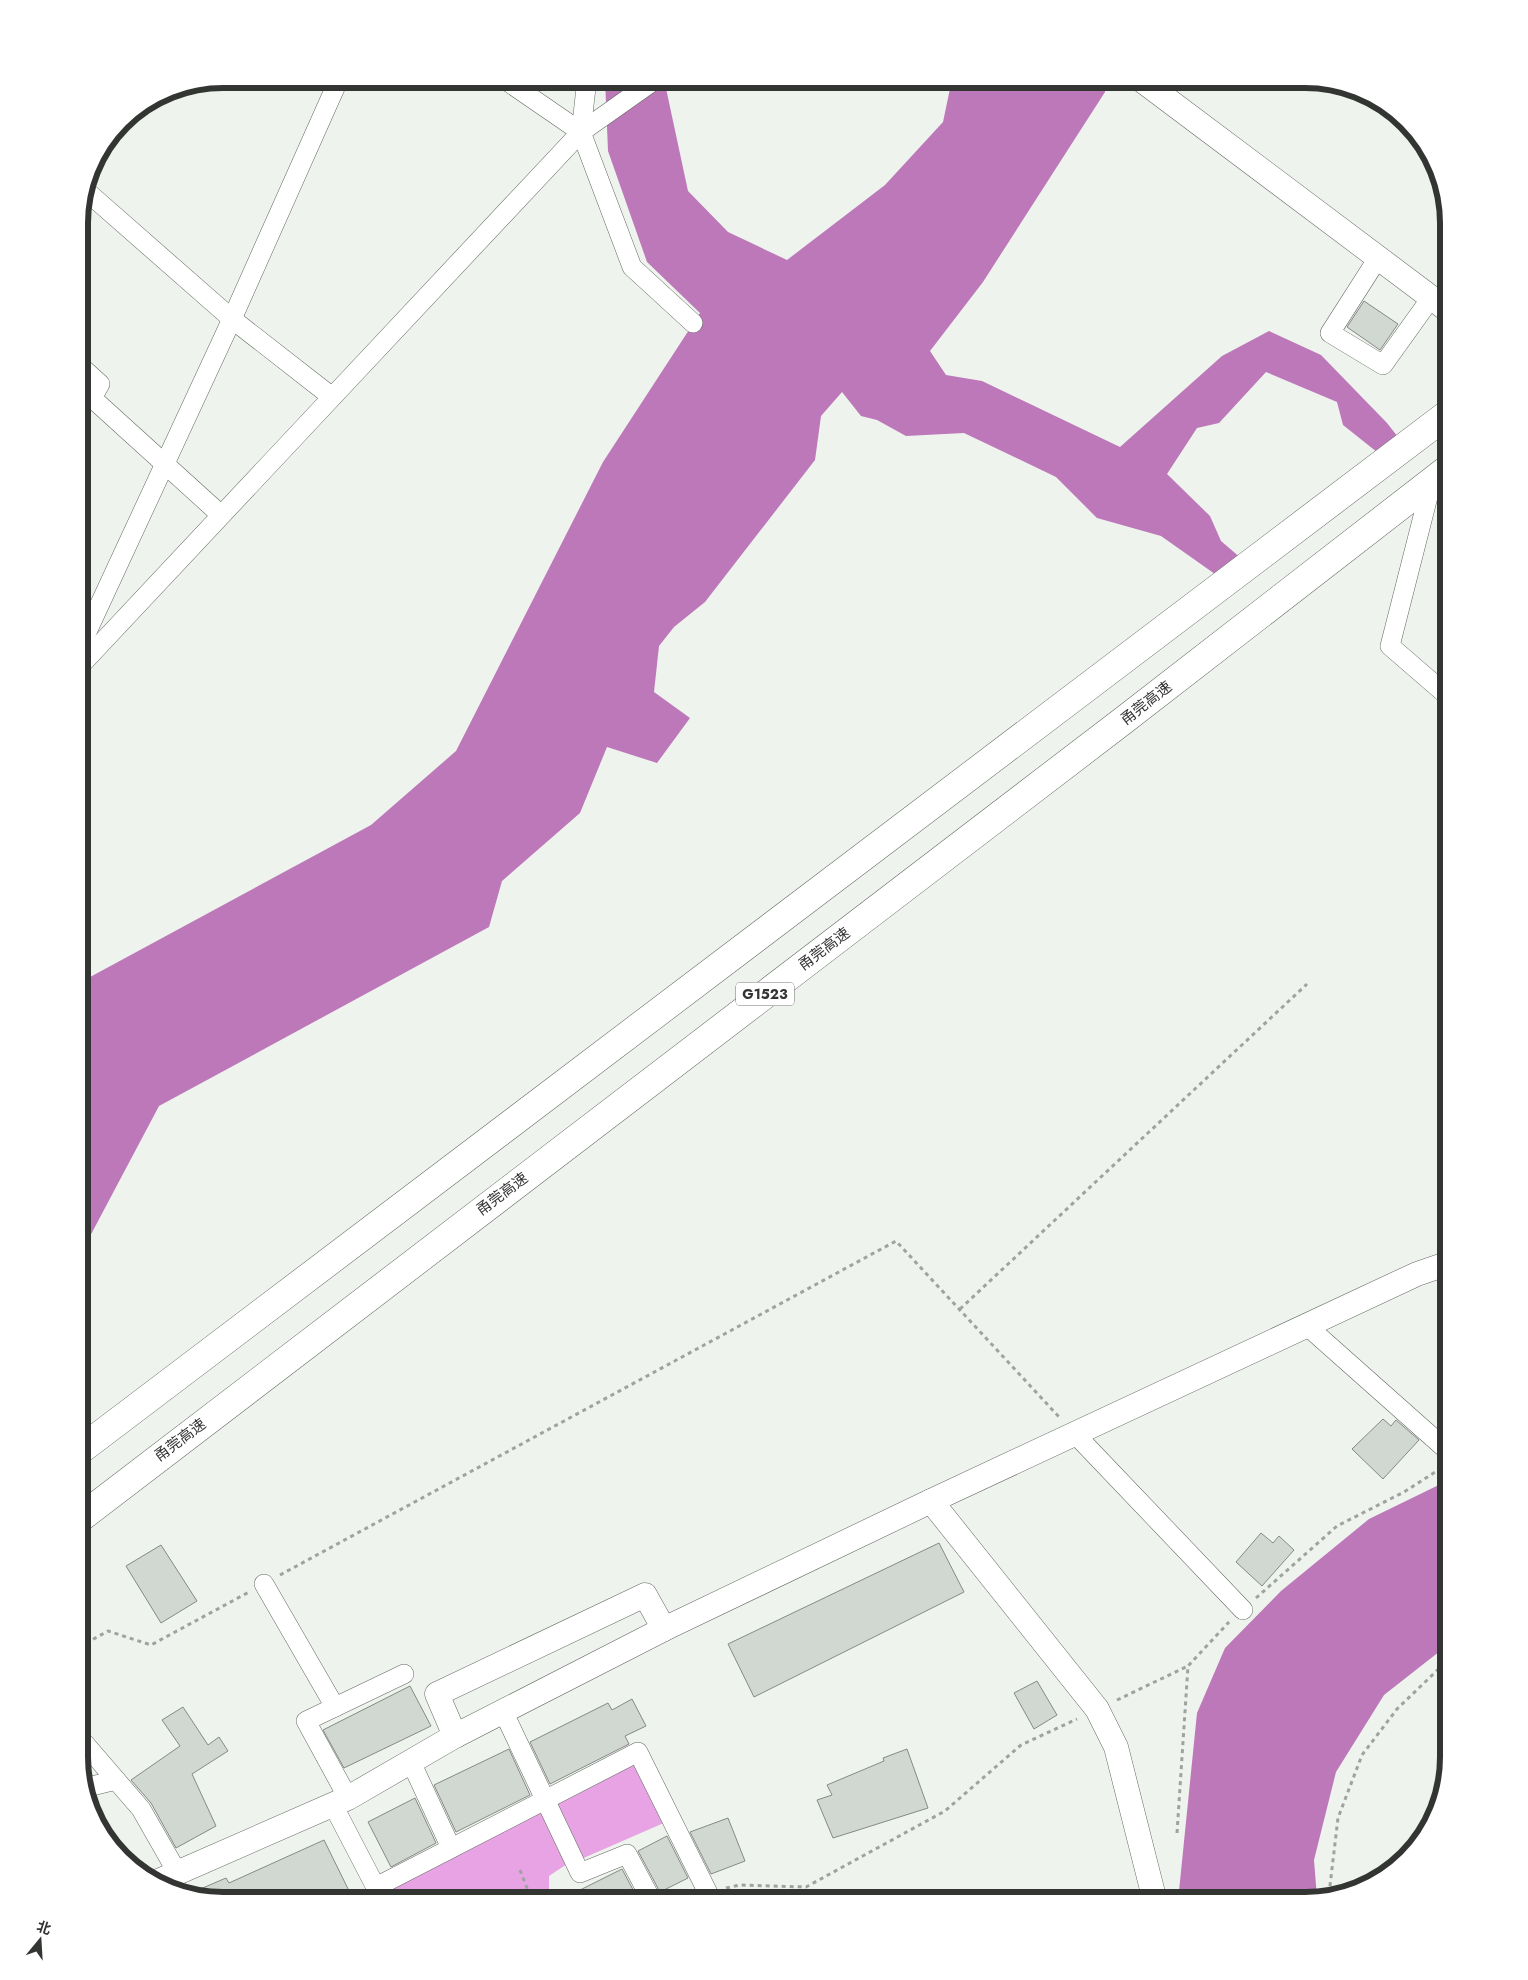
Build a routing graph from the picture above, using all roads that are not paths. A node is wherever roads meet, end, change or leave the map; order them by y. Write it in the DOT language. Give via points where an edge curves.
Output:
graph roads {
  1 [pos="335,88"];
  2 [pos="517,88"];
  3 [pos="585,88"];
  4 [pos="643,88"];
  5 [pos="1152,88"];
  6 [pos="582,132"];
  7 [pos="91,195"];
  8 [pos="1378,258"];
  9 [pos="1440,304"];
  10 [pos="232,319"];
  11 [pos="693,323"];
  12 [pos="88,373"];
  13 [pos="332,398"];
  14 [pos="1440,420"];
  15 [pos="164,464"];
  16 [pos="1440,475"];
  17 [pos="1440,477"];
  18 [pos="221,515"];
  19 [pos="88,629"];
  20 [pos="88,657"];
  21 [pos="1440,689"];
  22 [pos="1440,1266"];
  23 [pos="1306,1325"];
  24 [pos="1076,1435"];
  25 [pos="88,1444"];
  26 [pos="1440,1455"];
  27 [pos="931,1501"];
  28 [pos="88,1512"];
  29 [pos="264,1584"];
  30 [pos="1243,1610"];
  31 [pos="664,1629"];
  32 [pos="404,1674"];
  33 [pos="335,1707"];
  34 [pos="503,1711"];
  35 [pos="455,1736"];
  36 [pos="88,1747"];
  37 [pos="411,1762"];
  38 [pos="116,1780"];
  39 [pos="91,1786"];
  40 [pos="544,1800"];
  41 [pos="341,1802"];
  42 [pos="451,1848"];
  43 [pos="177,1872"];
  44 [pos="164,1878"];
  45 [pos="379,1892"];
  46 [pos="383,1892"];
  47 [pos="647,1892"];
  48 [pos="708,1892"];
  49 [pos="1153,1892"];
  1 -- 10 [label="street"];
  2 -- 6 [label="street"];
  3 -- 6 [label="street"];
  4 -- 6 [label="street"];
  5 -- 8 [label="street"];
  6 -- 11 [label="street" via="632,268"];
  6 -- 13 [label="street"];
  7 -- 10 [label="street"];
  8 -- 9 [label="street"];
  8 -- 9 [label="street" via="1330,333 1383,366"];
  10 -- 13 [label="street"];
  10 -- 15 [label="street"];
  12 -- 15 [label="street" via="100,384 92,398"];
  13 -- 18 [label="street"];
  14 -- 25 [label="highway"];
  15 -- 18 [label="street"];
  15 -- 19 [label="street"];
  16 -- 28 [label="highway, 甬莞高速 / G1523"];
  17 -- 21 [label="street" via="1390,646"];
  18 -- 20 [label="street"];
  22 -- 23 [label="street"];
  23 -- 24 [label="street"];
  23 -- 26 [label="street"];
  24 -- 27 [label="street"];
  24 -- 30 [label="street"];
  27 -- 31 [label="street"];
  27 -- 49 [label="street" via="1097,1710 1116,1747"];
  29 -- 33 [label="street"];
  31 -- 34 [label="street"];
  31 -- 35 [label="street" via="645,1595 437,1694"];
  32 -- 33 [label="street"];
  33 -- 41 [label="street" via="306,1721"];
  34 -- 35 [label="street"];
  34 -- 40 [label="street"];
  35 -- 37 [label="street"];
  36 -- 38 [label="street"];
  37 -- 41 [label="street"];
  37 -- 42 [label="street"];
  38 -- 39 [label="street"];
  38 -- 43 [label="street" via="141,1809"];
  40 -- 42 [label="street"];
  40 -- 47 [label="street" via="580,1873 627,1854"];
  40 -- 48 [label="street" via="638,1752"];
  41 -- 43 [label="street"];
  41 -- 45 [label="street"];
  42 -- 46 [label="street"];
  43 -- 44 [label="street"];
}
